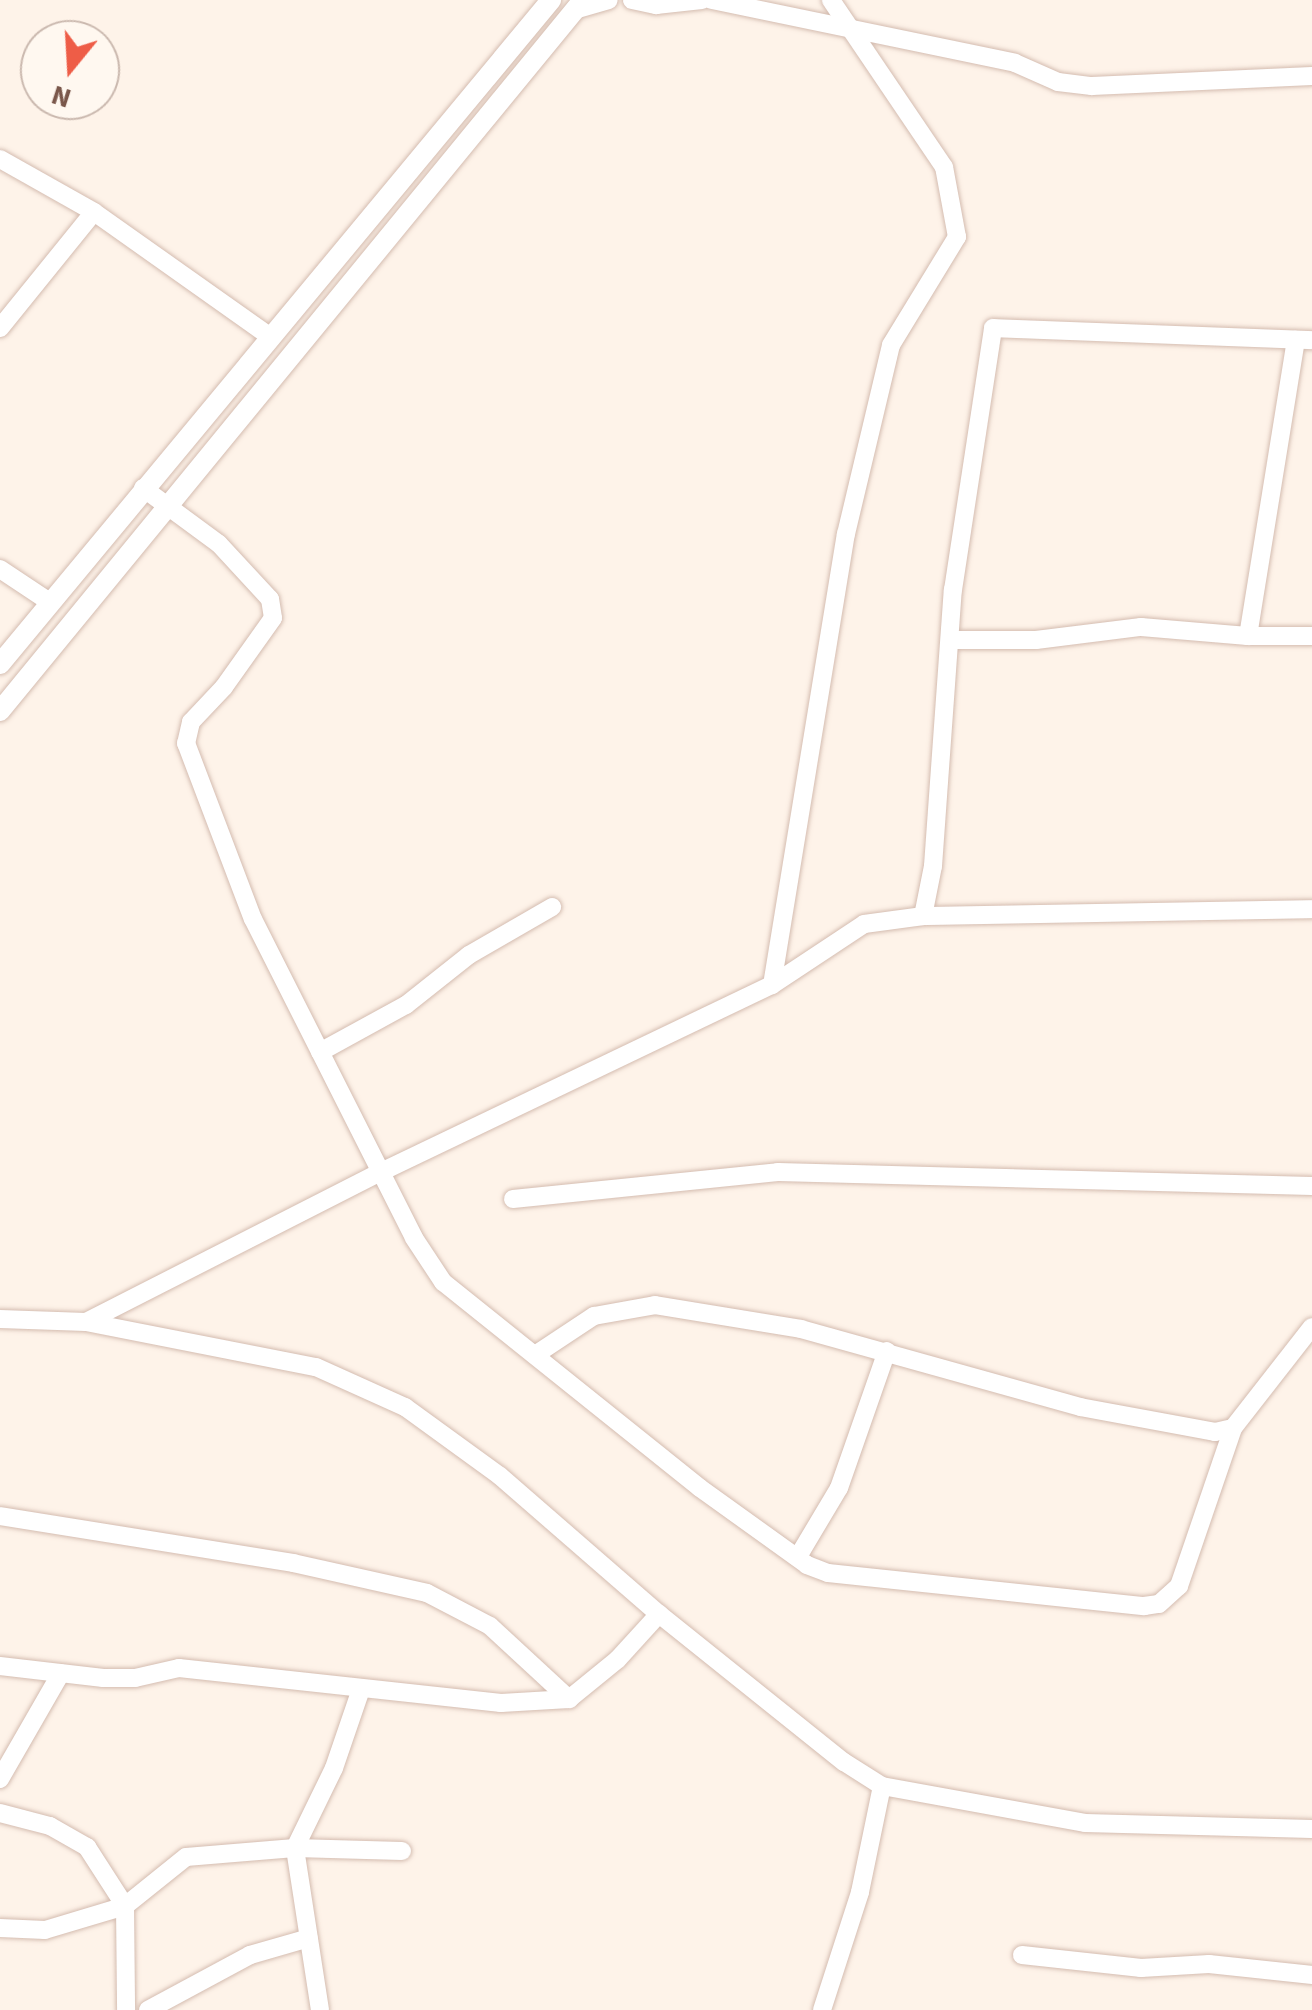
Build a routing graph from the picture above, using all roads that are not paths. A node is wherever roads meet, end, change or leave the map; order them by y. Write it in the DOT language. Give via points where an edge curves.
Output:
graph roads {
  1 [pos="551,0"];
  2 [pos="609,0"];
  3 [pos="632,0"];
  4 [pos="702,0"];
  5 [pos="712,0"];
  6 [pos="831,0"];
  7 [pos="578,5"];
  8 [pos="854,29"];
  9 [pos="504,56"];
  10 [pos="524,72"];
  11 [pos="1312,76"];
  12 [pos="0,159"];
  13 [pos="94,212"];
  14 [pos="0,328"];
  15 [pos="269,336"];
  16 [pos="1304,340"];
  17 [pos="143,488"];
  18 [pos="169,504"];
  19 [pos="0,569"];
  20 [pos="51,603"];
  21 [pos="1248,636"];
  22 [pos="1312,636"];
  23 [pos="950,640"];
  24 [pos="0,664"];
  25 [pos="0,710"];
  26 [pos="552,906"];
  27 [pos="1312,909"];
  28 [pos="923,916"];
  29 [pos="772,985"];
  30 [pos="320,1052"];
  31 [pos="380,1172"];
  32 [pos="1312,1186"];
  33 [pos="513,1199"];
  34 [pos="0,1318"];
  35 [pos="86,1322"];
  36 [pos="1312,1328"];
  37 [pos="887,1351"];
  38 [pos="535,1355"];
  39 [pos="1234,1428"];
  40 [pos="0,1516"];
  41 [pos="799,1555"];
  42 [pos="659,1614"];
  43 [pos="0,1666"];
  44 [pos="61,1673"];
  45 [pos="362,1689"];
  46 [pos="569,1699"];
  47 [pos="0,1779"];
  48 [pos="882,1786"];
  49 [pos="0,1812"];
  50 [pos="1312,1829"];
  51 [pos="295,1848"];
  52 [pos="402,1851"];
  53 [pos="125,1906"];
  54 [pos="0,1928"];
  55 [pos="309,1938"];
  56 [pos="1022,1955"];
  57 [pos="1312,1975"];
  58 [pos="126,2010"];
  59 [pos="148,2010"];
  60 [pos="320,2010"];
  61 [pos="822,2010"];
  1 -- 9 [label="street"];
  2 -- 7 [label="street"];
  3 -- 4 [label="street"];
  5 -- 8 [label="street"];
  6 -- 8 [label="street"];
  7 -- 10 [label="street"];
  8 -- 11 [label="street" via="1092,86"];
  8 -- 29 [label="street" via="944,167 956,238 891,344 846,534"];
  9 -- 10 [label="street"];
  9 -- 15 [label="street"];
  10 -- 18 [label="street"];
  12 -- 13 [label="street"];
  13 -- 14 [label="street"];
  13 -- 15 [label="street"];
  15 -- 17 [label="street"];
  16 -- 21 [label="street"];
  16 -- 23 [label="street" via="993,328"];
  17 -- 18 [label="street"];
  17 -- 20 [label="street"];
  18 -- 25 [label="street"];
  18 -- 30 [label="street" via="258,582 274,611 251,652 191,722 186,743 253,919"];
  19 -- 20 [label="street"];
  20 -- 24 [label="street"];
  21 -- 22 [label="street"];
  21 -- 23 [label="street" via="1142,627 1036,640"];
  23 -- 28 [label="street" via="933,866"];
  26 -- 30 [label="street" via="470,955 406,1005"];
  27 -- 28 [label="street"];
  28 -- 29 [label="street" via="864,924"];
  29 -- 31 [label="street"];
  30 -- 31 [label="street"];
  31 -- 35 [label="street"];
  31 -- 38 [label="street" via="444,1282"];
  32 -- 33 [label="street" via="778,1172"];
  34 -- 35 [label="street"];
  35 -- 42 [label="street" via="316,1367 405,1408 500,1476"];
  36 -- 39 [label="street"];
  37 -- 38 [label="street" via="655,1305 594,1316"];
  37 -- 39 [label="street" via="1080,1407 1170,1426"];
  37 -- 41 [label="street" via="839,1488"];
  38 -- 41 [label="street" via="700,1488"];
  39 -- 41 [label="street" via="1180,1586 1154,1606 844,1575 808,1565"];
  40 -- 46 [label="street" via="292,1563 427,1593 490,1626"];
  42 -- 46 [label="street"];
  42 -- 48 [label="street"];
  43 -- 44 [label="street"];
  44 -- 45 [label="street" via="135,1678 179,1668"];
  44 -- 47 [label="street"];
  45 -- 46 [label="street" via="501,1703"];
  45 -- 51 [label="street"];
  48 -- 50 [label="street" via="1084,1824"];
  48 -- 61 [label="street" via="860,1892"];
  49 -- 53 [label="street" via="50,1826 88,1848"];
  51 -- 52 [label="street"];
  51 -- 53 [label="street" via="186,1857"];
  51 -- 55 [label="street"];
  53 -- 54 [label="street" via="45,1930"];
  53 -- 58 [label="street"];
  55 -- 59 [label="street" via="250,1955"];
  55 -- 60 [label="street"];
  56 -- 57 [label="street"];
}
